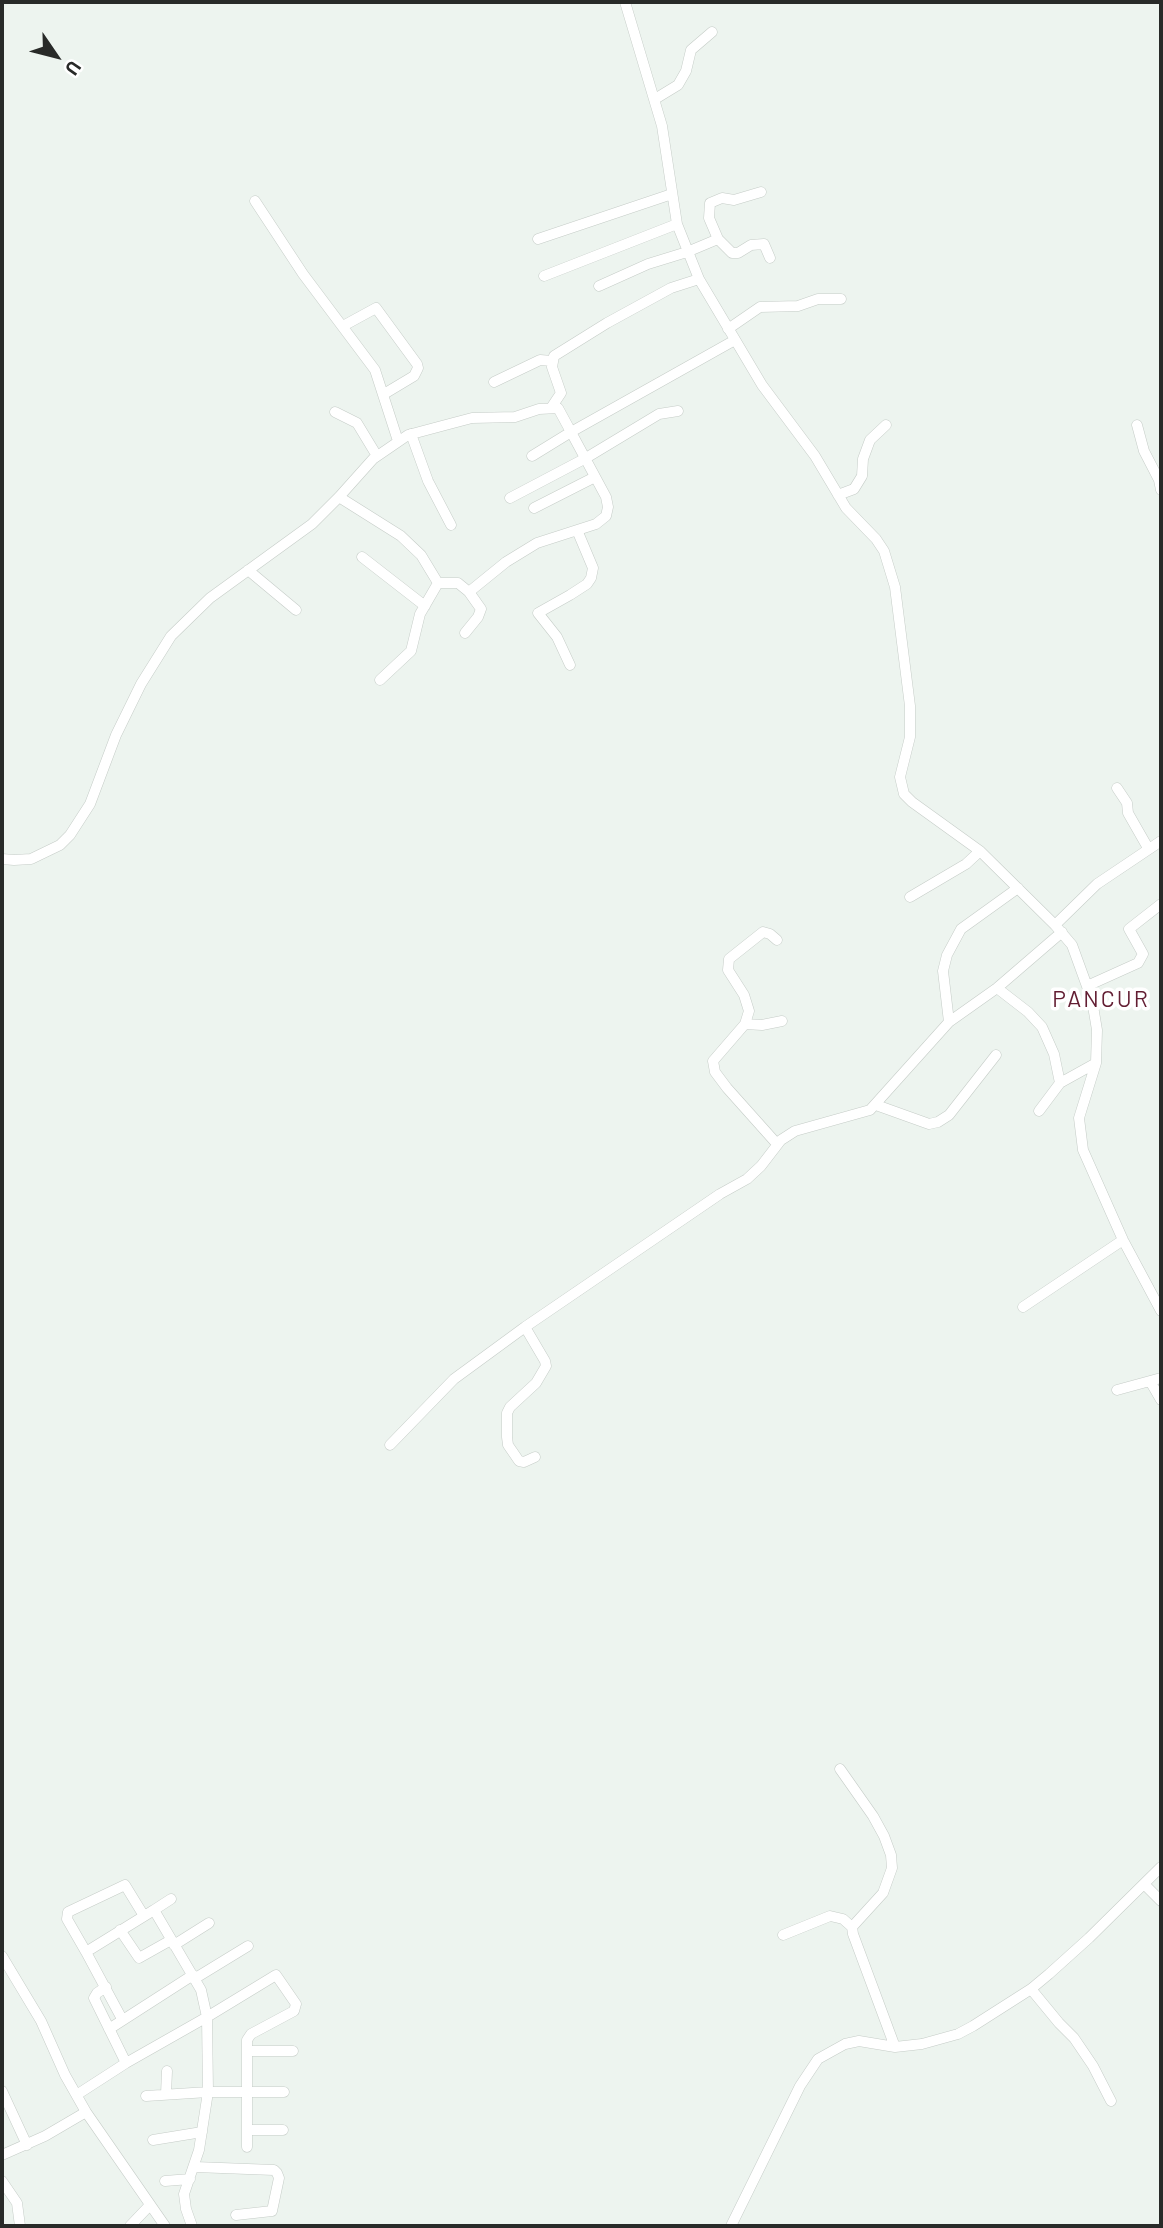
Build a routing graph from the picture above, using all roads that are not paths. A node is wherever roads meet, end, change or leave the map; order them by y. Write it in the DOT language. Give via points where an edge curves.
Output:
graph roads {
  1 [pos="625,2"];
  2 [pos="712,32"];
  3 [pos="655,99"];
  4 [pos="761,192"];
  5 [pos="673,194"];
  6 [pos="255,201"];
  7 [pos="677,224"];
  8 [pos="538,239"];
  9 [pos="718,239"];
  10 [pos="687,252"];
  11 [pos="770,258"];
  12 [pos="544,275"];
  13 [pos="699,279"];
  14 [pos="600,286"];
  15 [pos="841,299"];
  16 [pos="343,326"];
  17 [pos="728,329"];
  18 [pos="734,340"];
  19 [pos="552,361"];
  20 [pos="494,382"];
  21 [pos="384,394"];
  22 [pos="551,408"];
  23 [pos="678,411"];
  24 [pos="335,412"];
  25 [pos="886,425"];
  26 [pos="1137,425"];
  27 [pos="571,432"];
  28 [pos="411,434"];
  29 [pos="398,441"];
  30 [pos="377,456"];
  31 [pos="532,456"];
  32 [pos="586,458"];
  33 [pos="595,477"];
  34 [pos="1161,490"];
  35 [pos="838,495"];
  36 [pos="339,497"];
  37 [pos="510,498"];
  38 [pos="534,508"];
  39 [pos="451,525"];
  40 [pos="577,530"];
  41 [pos="362,557"];
  42 [pos="248,570"];
  43 [pos="438,583"];
  44 [pos="469,592"];
  45 [pos="425,606"];
  46 [pos="296,610"];
  47 [pos="465,633"];
  48 [pos="570,665"];
  49 [pos="380,680"];
  50 [pos="1117,788"];
  51 [pos="1161,841"];
  52 [pos="1148,848"];
  53 [pos="980,851"];
  54 [pos="2,859"];
  55 [pos="1018,888"];
  56 [pos="910,897"];
  57 [pos="1161,904"];
  58 [pos="1058,928"];
  59 [pos="777,940"];
  60 [pos="1087,986"];
  61 [pos="997,988"];
  62 [pos="782,1021"];
  63 [pos="949,1022"];
  64 [pos="745,1024"];
  65 [pos="996,1055"];
  66 [pos="1096,1063"];
  67 [pos="1060,1083"];
  68 [pos="876,1105"];
  69 [pos="1039,1111"];
  70 [pos="777,1144"];
  71 [pos="1123,1240"];
  72 [pos="1160,1304"];
  73 [pos="1023,1307"];
  74 [pos="525,1327"];
  75 [pos="1161,1377"];
  76 [pos="1150,1381"];
  77 [pos="1117,1390"];
  78 [pos="1161,1400"];
  79 [pos="390,1445"];
  80 [pos="535,1457"];
  81 [pos="840,1769"];
  82 [pos="1161,1867"];
  83 [pos="1145,1885"];
  84 [pos="171,1899"];
  85 [pos="1161,1901"];
  86 [pos="149,1913"];
  87 [pos="209,1923"];
  88 [pos="852,1927"];
  89 [pos="120,1930"];
  90 [pos="783,1935"];
  91 [pos="172,1943"];
  92 [pos="248,1946"];
  93 [pos="86,1952"];
  94 [pos="2,1957"];
  95 [pos="193,1977"];
  96 [pos="106,1987"];
  97 [pos="1031,1989"];
  98 [pos="207,2017"];
  99 [pos="122,2019"];
  100 [pos="109,2029"];
  101 [pos="894,2047"];
  102 [pos="248,2051"];
  103 [pos="293,2051"];
  104 [pos="125,2063"];
  105 [pos="167,2071"];
  106 [pos="2,2091"];
  107 [pos="208,2092"];
  108 [pos="247,2092"];
  109 [pos="284,2092"];
  110 [pos="78,2094"];
  111 [pos="166,2094"];
  112 [pos="146,2096"];
  113 [pos="1111,2101"];
  114 [pos="86,2112"];
  115 [pos="247,2130"];
  116 [pos="283,2130"];
  117 [pos="202,2132"];
  118 [pos="153,2140"];
  119 [pos="27,2145"];
  120 [pos="247,2147"];
  121 [pos="2,2154"];
  122 [pos="195,2167"];
  123 [pos="190,2179"];
  124 [pos="2,2181"];
  125 [pos="165,2181"];
  126 [pos="150,2205"];
  127 [pos="236,2214"];
  128 [pos="20,2226"];
  129 [pos="130,2226"];
  130 [pos="165,2226"];
  131 [pos="192,2226"];
  132 [pos="731,2226"];
  1 -- 3 [label="street"];
  2 -- 3 [label="street" via="691,50 678,85"];
  3 -- 5 [label="street"];
  4 -- 9 [label="street" via="710,203 709,218"];
  5 -- 7 [label="street"];
  5 -- 8 [label="street"];
  6 -- 16 [label="street"];
  7 -- 10 [label="street"];
  7 -- 12 [label="street"];
  9 -- 10 [label="street"];
  9 -- 11 [label="street" via="732,253 764,244"];
  10 -- 13 [label="street"];
  10 -- 14 [label="street"];
  13 -- 17 [label="street"];
  13 -- 19 [label="street" via="671,288 607,323"];
  15 -- 17 [label="street" via="760,307"];
  16 -- 21 [label="street" via="375,370"];
  16 -- 21 [label="street" via="376,308 417,364 414,376"];
  17 -- 18 [label="street"];
  18 -- 27 [label="street"];
  18 -- 35 [label="street"];
  19 -- 20 [label="street" via="540,360"];
  19 -- 22 [label="street" via="561,393"];
  21 -- 29 [label="street"];
  22 -- 27 [label="street" via="561,411"];
  22 -- 28 [label="street" via="515,417 472,418"];
  23 -- 32 [label="street" via="659,414"];
  24 -- 30 [label="street" via="357,424"];
  25 -- 35 [label="street" via="870,440 862,476 854,489"];
  26 -- 34 [label="street"];
  27 -- 31 [label="street"];
  27 -- 32 [label="street"];
  28 -- 29 [label="street"];
  28 -- 39 [label="street"];
  29 -- 30 [label="street"];
  30 -- 36 [label="street"];
  32 -- 33 [label="street"];
  32 -- 37 [label="street"];
  33 -- 38 [label="street"];
  33 -- 40 [label="street" via="606,498 606,516"];
  35 -- 53 [label="street" via="879,543 895,587 911,722 900,785 912,803"];
  36 -- 42 [label="street" via="312,524"];
  36 -- 43 [label="street" via="401,536 421,555"];
  40 -- 44 [label="street" via="537,543"];
  40 -- 48 [label="street" via="593,568 591,578 538,613 558,637"];
  41 -- 45 [label="street"];
  42 -- 46 [label="street"];
  42 -- 54 [label="street" via="210,598 156,657 116,735 90,804 70,835 32,859"];
  43 -- 44 [label="street" via="458,583"];
  43 -- 45 [label="street"];
  44 -- 47 [label="street" via="481,609"];
  45 -- 49 [label="street" via="411,651"];
  50 -- 52 [label="street"];
  51 -- 52 [label="street"];
  52 -- 58 [label="street" via="1097,884"];
  53 -- 55 [label="street"];
  53 -- 56 [label="street"];
  55 -- 58 [label="street"];
  55 -- 63 [label="street" via="961,929 947,955 943,971"];
  57 -- 60 [label="street" via="1129,929 1143,954 1138,963"];
  58 -- 60 [label="street" via="1072,945"];
  58 -- 61 [label="street"];
  59 -- 64 [label="street" via="763,933 729,959 728,970 749,1011"];
  60 -- 66 [label="street" via="1097,1030"];
  61 -- 63 [label="street"];
  61 -- 67 [label="street" via="1042,1027"];
  62 -- 64 [label="street"];
  63 -- 68 [label="street"];
  64 -- 70 [label="street" via="716,1055 713,1067"];
  65 -- 68 [label="street" via="938,1122 929,1124"];
  66 -- 67 [label="street"];
  66 -- 71 [label="street" via="1079,1127 1089,1166"];
  67 -- 69 [label="street"];
  68 -- 70 [label="street" via="864,1113 795,1131"];
  70 -- 74 [label="street" via="747,1178"];
  71 -- 72 [label="street"];
  71 -- 73 [label="street"];
  74 -- 79 [label="street" via="454,1379"];
  74 -- 80 [label="street" via="546,1366 536,1383 510,1407 507,1437 519,1461"];
  75 -- 76 [label="street"];
  76 -- 77 [label="street"];
  76 -- 78 [label="street"];
  81 -- 88 [label="street" via="873,1816 891,1855 883,1893"];
  82 -- 83 [label="street"];
  83 -- 85 [label="street"];
  83 -- 97 [label="street"];
  84 -- 86 [label="street"];
  86 -- 89 [label="street"];
  86 -- 91 [label="street"];
  86 -- 93 [label="street" via="125,1885 68,1912 67,1919"];
  87 -- 91 [label="street"];
  88 -- 90 [label="street" via="830,1916"];
  88 -- 101 [label="street"];
  89 -- 91 [label="street" via="139,1958"];
  89 -- 93 [label="street"];
  91 -- 95 [label="street"];
  92 -- 95 [label="street"];
  93 -- 96 [label="street"];
  94 -- 110 [label="street"];
  95 -- 98 [label="street"];
  95 -- 99 [label="street"];
  96 -- 99 [label="street"];
  96 -- 100 [label="street" via="94,1998"];
  97 -- 101 [label="street" via="958,2034"];
  97 -- 113 [label="street" via="1074,2038"];
  98 -- 102 [label="street" via="278,1976 296,2004 294,2011 251,2034"];
  98 -- 104 [label="street"];
  98 -- 107 [label="street"];
  99 -- 100 [label="street"];
  100 -- 104 [label="street"];
  101 -- 132 [label="street" via="859,2041 818,2059"];
  102 -- 103 [label="street"];
  102 -- 108 [label="street"];
  104 -- 110 [label="street"];
  105 -- 111 [label="street"];
  106 -- 119 [label="street"];
  107 -- 108 [label="street"];
  107 -- 111 [label="street"];
  107 -- 117 [label="street"];
  108 -- 109 [label="street"];
  108 -- 115 [label="street"];
  110 -- 114 [label="street"];
  111 -- 112 [label="street"];
  114 -- 119 [label="street"];
  114 -- 126 [label="street"];
  115 -- 116 [label="street"];
  115 -- 120 [label="street"];
  117 -- 118 [label="street"];
  117 -- 122 [label="street"];
  119 -- 121 [label="street"];
  122 -- 123 [label="street"];
  122 -- 127 [label="street" via="277,2173 272,2211"];
  123 -- 125 [label="street"];
  123 -- 131 [label="street" via="184,2194"];
  124 -- 128 [label="street" via="17,2203"];
  126 -- 129 [label="street"];
  126 -- 130 [label="street"];
}
